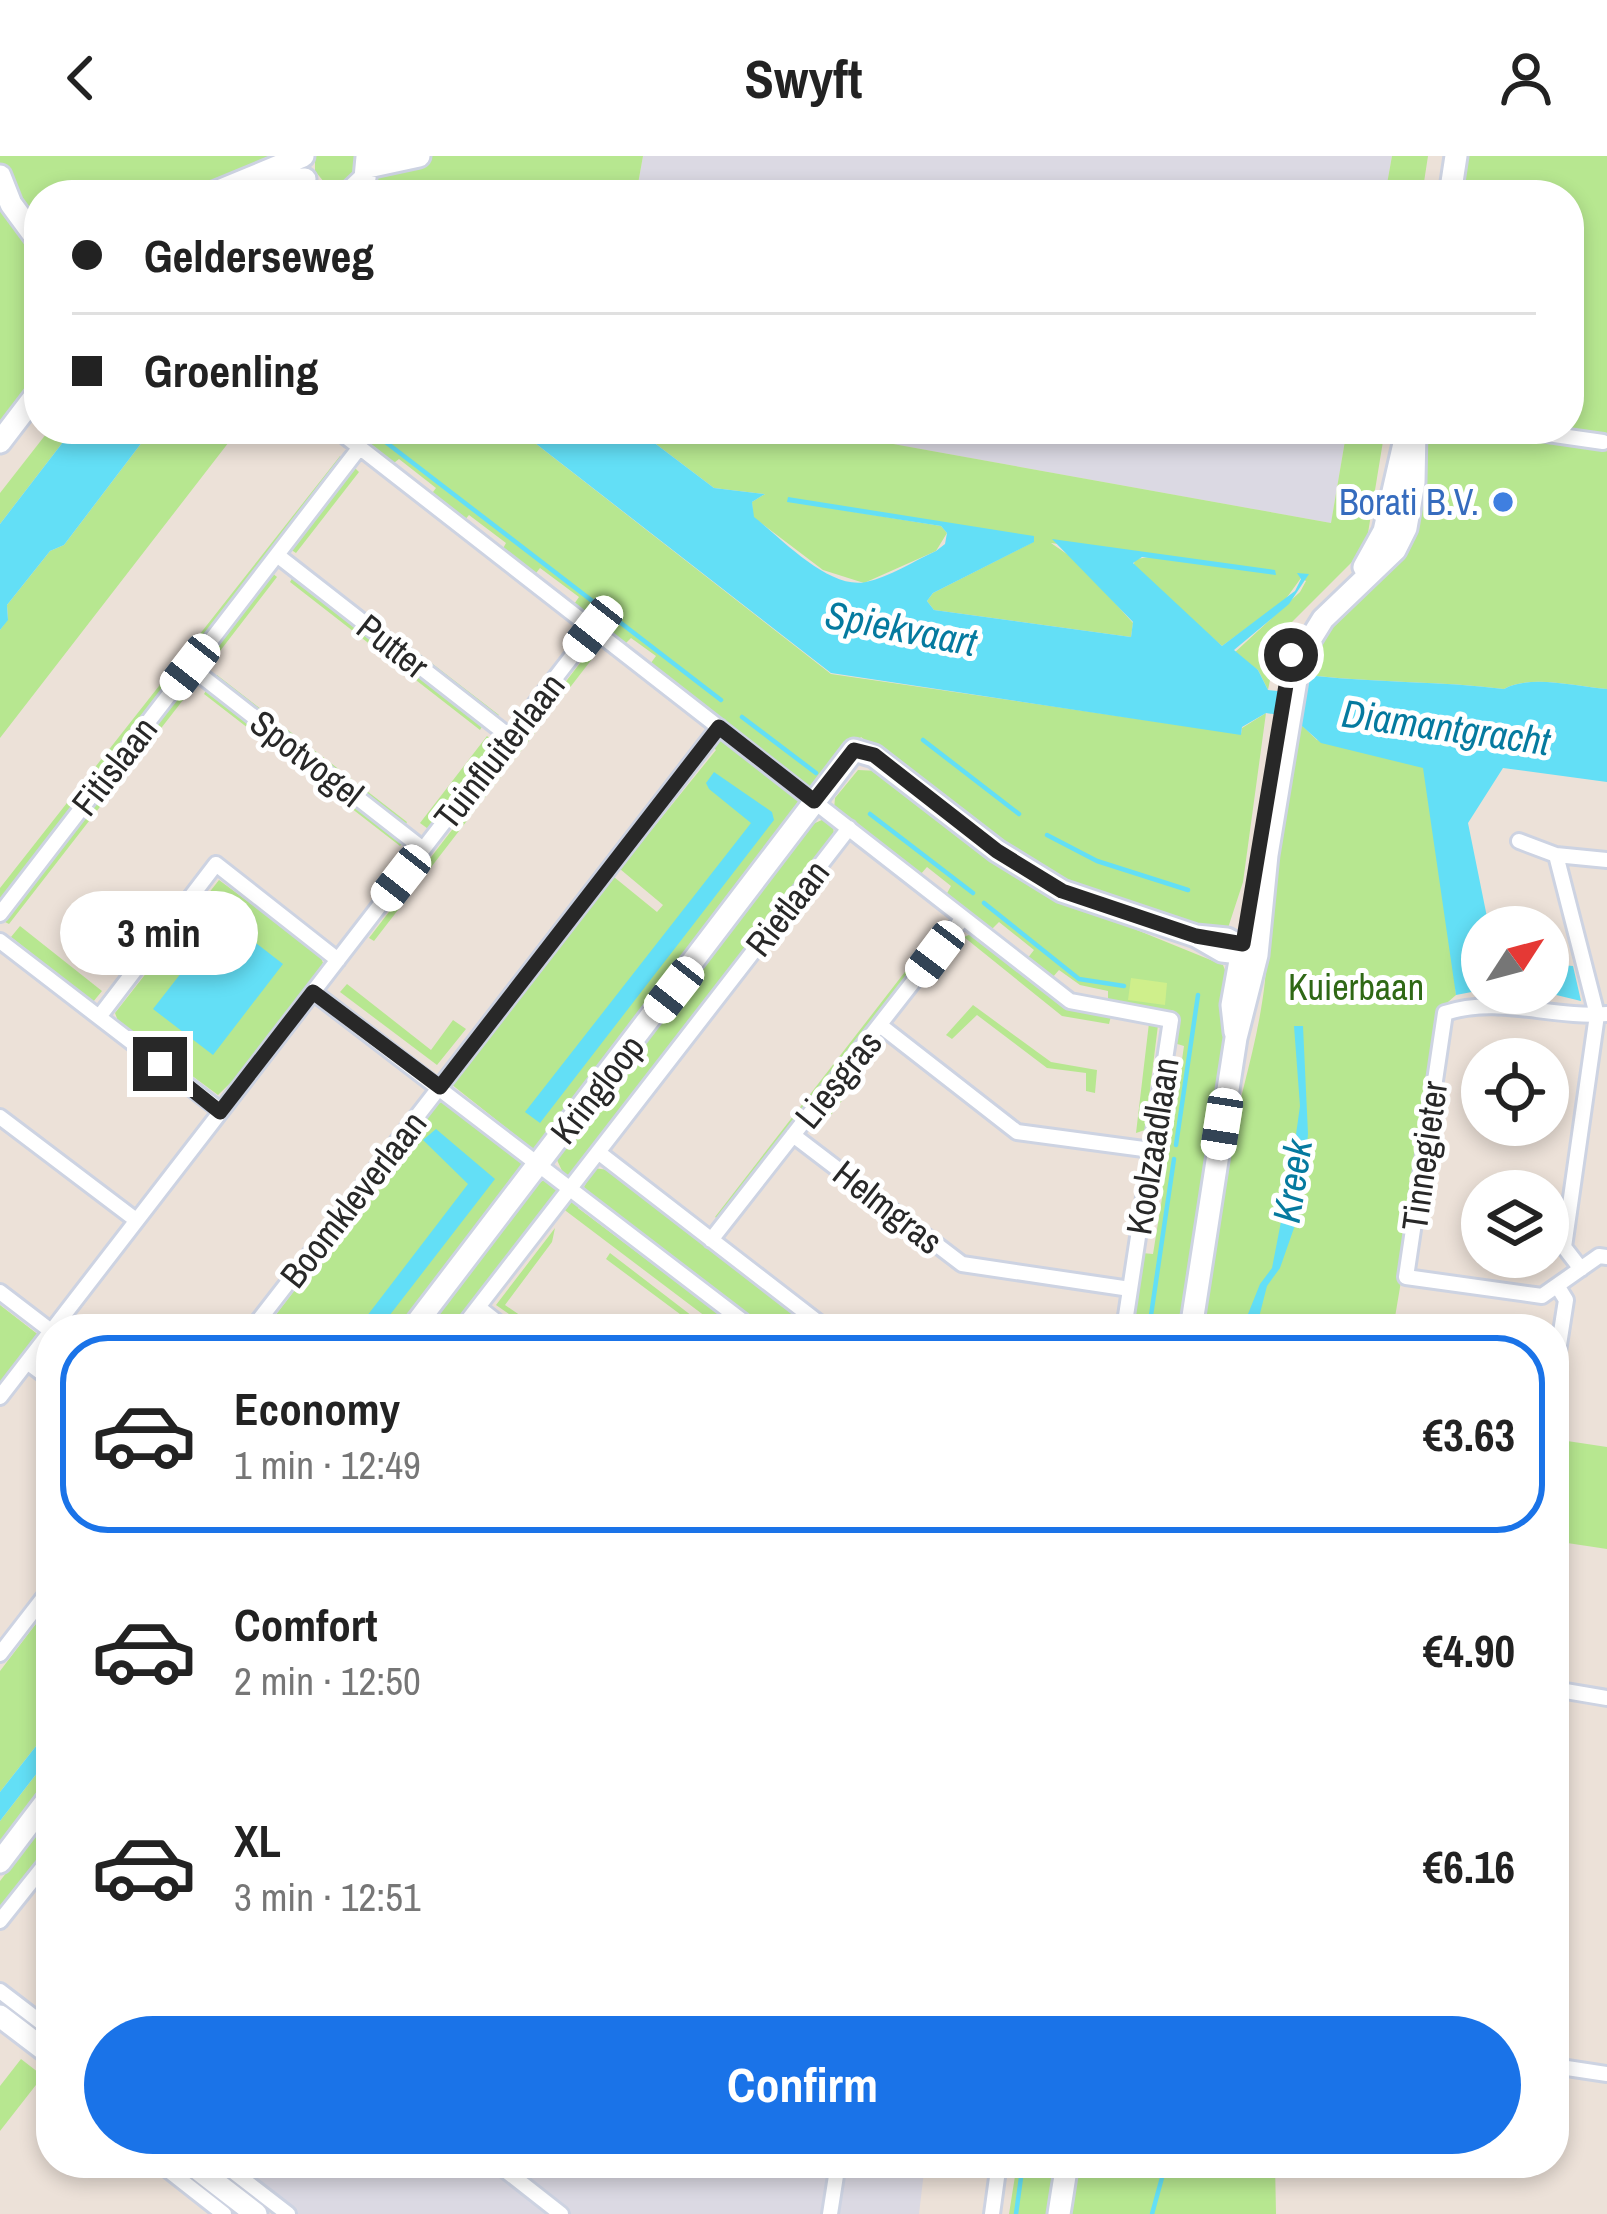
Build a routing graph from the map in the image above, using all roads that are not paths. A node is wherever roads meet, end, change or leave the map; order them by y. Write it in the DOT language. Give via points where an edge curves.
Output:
graph roads {
  1 [pos="419,156"];
  2 [pos="367,162"];
  3 [pos="303,164"];
  4 [pos="0,176"];
  5 [pos="251,180"];
  6 [pos="24,222"];
  7 [pos="24,411"];
  8 [pos="1584,439"];
  9 [pos="0,442"];
  10 [pos="1603,442"];
  11 [pos="356,444"];
  12 [pos="1410,444"];
  13 [pos="360,447"];
  14 [pos="277,554"];
  15 [pos="593,629"];
  16 [pos="190,667"];
  17 [pos="719,727"];
  18 [pos="510,737"];
  19 [pos="818,804"];
  20 [pos="849,828"];
  21 [pos="1519,841"];
  22 [pos="423,849"];
  23 [pos="1556,855"];
  24 [pos="1607,860"];
  25 [pos="0,914"];
  26 [pos="963,917"];
  27 [pos="0,940"];
  28 [pos="1247,952"];
  29 [pos="338,960"];
  30 [pos="313,992"];
  31 [pos="1602,1014"];
  32 [pos="99,1017"];
  33 [pos="881,1026"];
  34 [pos="440,1087"];
  35 [pos="220,1112"];
  36 [pos="0,1117"];
  37 [pos="793,1135"];
  38 [pos="1151,1150"];
  39 [pos="598,1152"];
  40 [pos="539,1165"];
  41 [pos="570,1188"];
  42 [pos="136,1220"];
  43 [pos="711,1240"];
  44 [pos="1607,1257"];
  45 [pos="1581,1270"];
  46 [pos="1558,1287"];
  47 [pos="1130,1289"];
  48 [pos="0,1292"];
  49 [pos="478,1307"];
  50 [pos="64,1314"];
  51 [pos="264,1314"];
  52 [pos="424,1314"];
  53 [pos="473,1314"];
  54 [pos="487,1314"];
  55 [pos="733,1314"];
  56 [pos="807,1314"];
  57 [pos="1126,1314"];
  58 [pos="1194,1314"];
  59 [pos="1564,1314"];
  60 [pos="36,1318"];
  61 [pos="36,1350"];
  62 [pos="27,1362"];
  63 [pos="36,1369"];
  64 [pos="0,1397"];
  65 [pos="36,1607"];
  66 [pos="0,1654"];
  67 [pos="1569,1692"];
  68 [pos="1607,1698"];
  69 [pos="36,1815"];
  70 [pos="0,1862"];
  71 [pos="36,1876"];
  72 [pos="0,1921"];
  73 [pos="0,1991"];
  74 [pos="0,2016"];
  75 [pos="36,2019"];
  76 [pos="36,2044"];
  77 [pos="1569,2068"];
  78 [pos="1607,2074"];
  79 [pos="178,2178"];
  80 [pos="209,2178"];
  81 [pos="241,2178"];
  82 [pos="515,2178"];
  83 [pos="836,2178"];
  84 [pos="997,2178"];
  85 [pos="1065,2178"];
  86 [pos="224,2214"];
  87 [pos="256,2214"];
  88 [pos="288,2214"];
  89 [pos="561,2214"];
  90 [pos="830,2214"];
  91 [pos="992,2214"];
  92 [pos="1059,2214"];
  1 -- 2 [label="street"];
  3 -- 5 [label="street"];
  4 -- 6 [label="street"];
  7 -- 9 [label="street"];
  8 -- 10 [label="street"];
  11 -- 13 [label="street, Koolzaadlaan"];
  12 -- 28 [label="street" via="1406,529 1395,550 1313,631 1291,676"];
  13 -- 14 [label="street, Fitislaan"];
  13 -- 15 [label="street, Koolzaadlaan"];
  14 -- 16 [label="street, Fitislaan"];
  14 -- 18 [label="street, Putter"];
  15 -- 17 [label="street, Koolzaadlaan"];
  15 -- 18 [label="street, Tuinfluiterlaan"];
  16 -- 22 [label="street, Spotvogel"];
  16 -- 25 [label="street, Fitislaan"];
  17 -- 19 [label="street, Koolzaadlaan"];
  17 -- 34 [label="street, Boomkleverlaan"];
  18 -- 22 [label="street, Tuinfluiterlaan"];
  19 -- 20 [label="street, Koolzaadlaan"];
  19 -- 28 [label="street, Kringloop" via="869,753 1062,891"];
  19 -- 40 [label="street, Kringloop"];
  20 -- 26 [label="street, Koolzaadlaan"];
  20 -- 39 [label="street, Rietlaan"];
  21 -- 23 [label="street"];
  22 -- 29 [label="street, Tuinfluiterlaan"];
  23 -- 24 [label="street"];
  23 -- 31 [label="street"];
  26 -- 33 [label="street, Liesgras"];
  26 -- 38 [label="street, Koolzaadlaan" via="1070,1001 1171,1020"];
  27 -- 32 [label="street"];
  28 -- 58 [label="street" via="1232,1005 1236,1038"];
  29 -- 30 [label="street, Tuinfluiterlaan"];
  29 -- 32 [label="street" via="216,864"];
  30 -- 34 [label="street"];
  30 -- 35 [label="street, Tuinfluiterlaan"];
  31 -- 45 [label="street" via="1564,1247"];
  31 -- 46 [label="street, Tinnegieter" via="1514,1006 1445,1013 1406,1277 1536,1296"];
  32 -- 35 [label="street"];
  33 -- 37 [label="street, Liesgras"];
  33 -- 38 [label="street" via="1017,1132"];
  34 -- 40 [label="street"];
  34 -- 51 [label="street, Boomkleverlaan"];
  35 -- 42 [label="street, Tuinfluiterlaan"];
  36 -- 42 [label="street"];
  37 -- 43 [label="street, Liesgras"];
  37 -- 47 [label="street, Helmgras" via="962,1264"];
  38 -- 47 [label="street, Koolzaadlaan"];
  39 -- 41 [label="street, Rietlaan"];
  39 -- 43 [label="street"];
  40 -- 41 [label="street"];
  40 -- 52 [label="street, Kringloop"];
  41 -- 49 [label="street, Rietlaan"];
  41 -- 55 [label="street"];
  42 -- 50 [label="street, Tuinfluiterlaan"];
  43 -- 56 [label="street"];
  44 -- 45 [label="street"];
  45 -- 46 [label="street"];
  46 -- 59 [label="street"];
  47 -- 57 [label="street, Koolzaadlaan"];
  48 -- 60 [label="street"];
  49 -- 53 [label="street, Rietlaan"];
  49 -- 54 [label="street"];
  61 -- 62 [label="street, Tuinfluiterlaan"];
  62 -- 63 [label="street"];
  62 -- 64 [label="street, Tuinfluiterlaan"];
  65 -- 66 [label="street"];
  67 -- 68 [label="street"];
  69 -- 70 [label="street"];
  71 -- 72 [label="street"];
  73 -- 75 [label="street"];
  74 -- 76 [label="street"];
  77 -- 78 [label="street"];
  79 -- 86 [label="street"];
  80 -- 87 [label="street"];
  81 -- 88 [label="street"];
  82 -- 89 [label="street"];
  83 -- 90 [label="street"];
  84 -- 91 [label="street"];
  85 -- 92 [label="street"];
}
